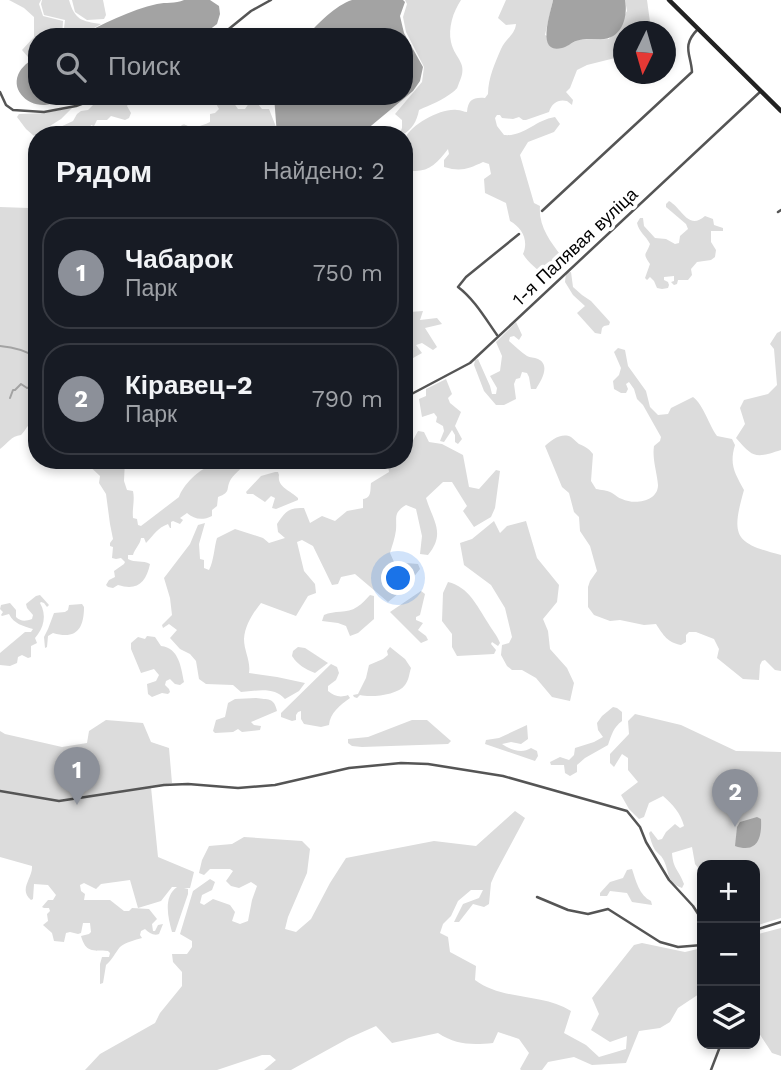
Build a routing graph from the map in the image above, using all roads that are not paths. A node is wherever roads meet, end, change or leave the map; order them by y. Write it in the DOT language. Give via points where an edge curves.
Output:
graph roads {
  1 [pos="271,0"];
  2 [pos="669,0"];
  3 [pos="230,28"];
  4 [pos="698,29"];
  5 [pos="761,91"];
  6 [pos="0,92"];
  7 [pos="79,105"];
  8 [pos="781,111"];
  9 [pos="542,211"];
  10 [pos="519,234"];
  11 [pos="498,336"];
  12 [pos="413,393"];
  13 [pos="0,791"];
  14 [pos="537,897"];
  15 [pos="697,912"];
  16 [pos="781,922"];
  17 [pos="760,928"];
  18 [pos="697,945"];
  19 [pos="719,1049"];
  20 [pos="711,1070"];
  1 -- 3 [label="street"];
  2 -- 4 [label="main road"];
  4 -- 5 [label="main road"];
  4 -- 9 [label="street" via="687,51 692,72"];
  5 -- 8 [label="main road"];
  5 -- 11 [label="street, 1-я Палявая вуліца"];
  6 -- 7 [label="street" via="13,110 44,112"];
  10 -- 11 [label="street" via="458,287 470,296"];
  11 -- 12 [label="street, 1-я Палявая вуліца" via="470,363"];
  13 -- 15 [label="street" via="59,801 164,785 275,785 349,768 401,763 503,776 627,811 669,880"];
  14 -- 18 [label="street" via="568,911 588,914 608,909 660,942"];
  16 -- 17 [label="street"];
  19 -- 20 [label="street"];
}
